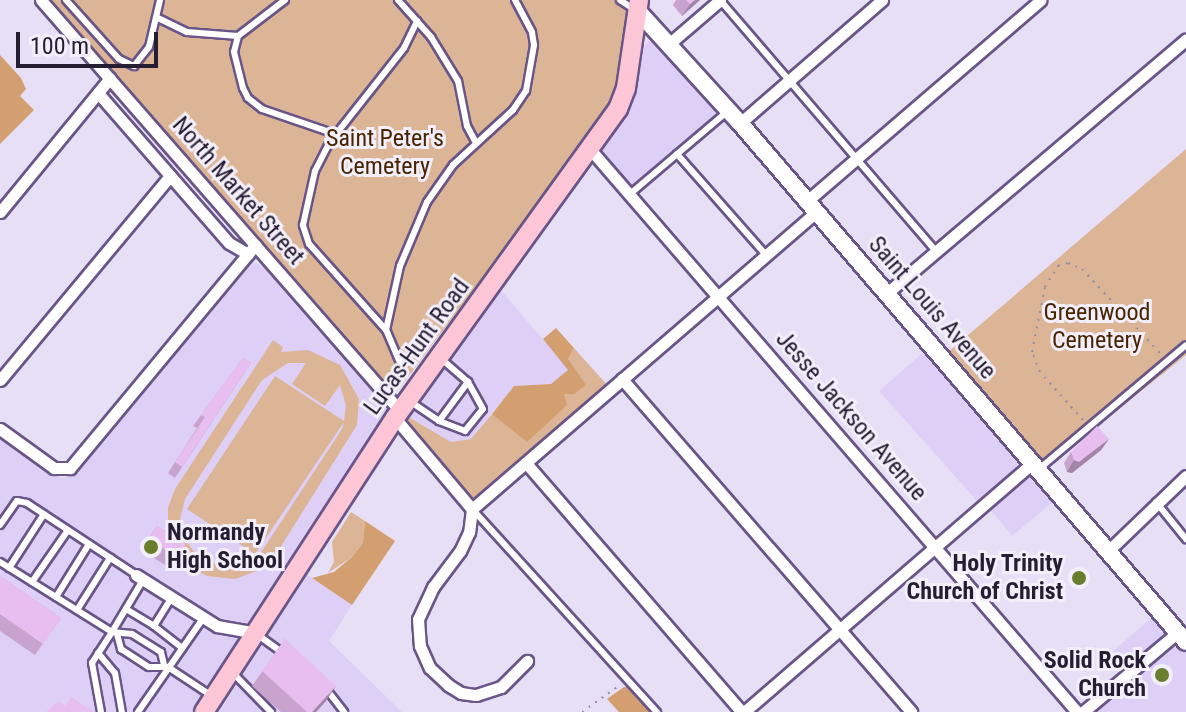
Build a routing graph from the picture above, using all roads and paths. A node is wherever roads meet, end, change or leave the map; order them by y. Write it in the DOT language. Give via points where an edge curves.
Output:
graph roads {
  1 [pos="41,0"];
  2 [pos="66,0"];
  3 [pos="160,0"];
  4 [pos="285,0"];
  5 [pos="398,0"];
  6 [pos="515,0"];
  7 [pos="620,0"];
  8 [pos="720,0"];
  9 [pos="882,0"];
  10 [pos="1041,0"];
  11 [pos="637,3"];
  12 [pos="158,18"];
  13 [pos="417,21"];
  14 [pos="238,36"];
  15 [pos="1186,39"];
  16 [pos="670,43"];
  17 [pos="110,78"];
  18 [pos="789,81"];
  19 [pos="98,93"];
  20 [pos="735,116"];
  21 [pos="335,134"];
  22 [pos="476,143"];
  23 [pos="590,149"];
  24 [pos="677,154"];
  25 [pos="856,157"];
  26 [pos="170,176"];
  27 [pos="630,194"];
  28 [pos="812,206"];
  29 [pos="0,212"];
  30 [pos="252,249"];
  31 [pos="936,251"];
  32 [pos="766,255"];
  33 [pos="887,293"];
  34 [pos="717,294"];
  35 [pos="386,330"];
  36 [pos="1186,345"];
  37 [pos="439,357"];
  38 [pos="1164,364"];
  39 [pos="401,365"];
  40 [pos="622,379"];
  41 [pos="0,380"];
  42 [pos="468,382"];
  43 [pos="401,410"];
  44 [pos="439,421"];
  45 [pos="0,429"];
  46 [pos="1089,430"];
  47 [pos="526,463"];
  48 [pos="1036,466"];
  49 [pos="1186,476"];
  50 [pos="1156,502"];
  51 [pos="472,509"];
  52 [pos="44,514"];
  53 [pos="0,525"];
  54 [pos="68,530"];
  55 [pos="1186,539"];
  56 [pos="89,544"];
  57 [pos="935,547"];
  58 [pos="1108,551"];
  59 [pos="110,558"];
  60 [pos="0,562"];
  61 [pos="9,568"];
  62 [pos="140,577"];
  63 [pos="32,582"];
  64 [pos="56,597"];
  65 [pos="172,597"];
  66 [pos="126,609"];
  67 [pos="77,610"];
  68 [pos="204,617"];
  69 [pos="154,626"];
  70 [pos="840,629"];
  71 [pos="114,633"];
  72 [pos="255,633"];
  73 [pos="1183,637"];
  74 [pos="182,648"];
  75 [pos="98,653"];
  76 [pos="285,654"];
  77 [pos="527,661"];
  78 [pos="166,666"];
  79 [pos="230,671"];
  80 [pos="628,679"];
  81 [pos="320,684"];
  82 [pos="209,704"];
  83 [pos="101,712"];
  84 [pos="122,712"];
  85 [pos="138,712"];
  86 [pos="271,712"];
  87 [pos="344,712"];
  88 [pos="582,712"];
  89 [pos="657,712"];
  90 [pos="743,712"];
  91 [pos="911,712"];
  92 [pos="1080,712"];
  1 -- 17 [label="street, North Market Street"];
  2 -- 12 [label="lane" via="129,66 144,57"];
  3 -- 12 [label="lane"];
  4 -- 14 [label="lane"];
  5 -- 13 [label="lane"];
  6 -- 22 [label="lane" via="532,32 531,78 513,110"];
  7 -- 11 [label="lane"];
  8 -- 16 [label="street"];
  8 -- 18 [label="lane"];
  9 -- 18 [label="street"];
  10 -- 25 [label="street"];
  11 -- 16 [label="street, Saint Louis Avenue"];
  11 -- 23 [label="main road, Lucas-Hunt Road" via="624,97"];
  12 -- 14 [label="lane" via="175,29"];
  13 -- 21 [label="lane" via="404,48"];
  13 -- 22 [label="lane" via="458,81"];
  14 -- 21 [label="lane" via="234,52 248,98 262,109"];
  15 -- 31 [label="street"];
  16 -- 20 [label="street, Saint Louis Avenue"];
  17 -- 19 [label="street"];
  17 -- 30 [label="street, North Market Street"];
  18 -- 20 [label="street"];
  18 -- 25 [label="lane"];
  19 -- 26 [label="street"];
  19 -- 29 [label="street"];
  20 -- 24 [label="lane"];
  20 -- 28 [label="street, Saint Louis Avenue"];
  21 -- 35 [label="lane" via="315,171 304,235"];
  22 -- 35 [label="lane" via="453,165 418,220 400,266"];
  23 -- 27 [label="street, Jesse Jackson Avenue"];
  23 -- 37 [label="main road, Lucas-Hunt Road"];
  24 -- 27 [label="lane"];
  24 -- 32 [label="lane"];
  25 -- 28 [label="street"];
  25 -- 31 [label="lane"];
  26 -- 30 [label="street" via="229,243"];
  26 -- 41 [label="street"];
  27 -- 34 [label="street, Jesse Jackson Avenue"];
  28 -- 32 [label="street"];
  28 -- 33 [label="street, Saint Louis Avenue"];
  30 -- 43 [label="street, North Market Street"];
  30 -- 45 [label="street" via="70,468 54,468"];
  31 -- 33 [label="street"];
  32 -- 34 [label="street"];
  33 -- 48 [label="street, Saint Louis Avenue"];
  34 -- 40 [label="street"];
  34 -- 57 [label="street, Jesse Jackson Avenue"];
  35 -- 39 [label="lane"];
  36 -- 38 [label="lane"];
  37 -- 42 [label="lane"];
  37 -- 43 [label="main road, Lucas-Hunt Road"];
  38 -- 46 [label="lane"];
  38 -- 46 [label="path" via="1158,349 1082,269 1063,263 1054,269 1037,317 1033,359"];
  40 -- 47 [label="street"];
  40 -- 70 [label="street"];
  42 -- 44 [label="lane"];
  42 -- 44 [label="lane" via="483,409 465,431"];
  43 -- 44 [label="lane"];
  43 -- 51 [label="street, North Market Street"];
  43 -- 72 [label="main road, Lucas-Hunt Road"];
  46 -- 48 [label="lane"];
  47 -- 51 [label="street"];
  47 -- 90 [label="street"];
  48 -- 57 [label="street"];
  48 -- 58 [label="street, Saint Louis Avenue"];
  49 -- 50 [label="street"];
  50 -- 55 [label="lane"];
  50 -- 58 [label="street"];
  51 -- 77 [label="street" via="460,551 424,604 417,637 430,668 461,693 489,693"];
  51 -- 80 [label="lane"];
  52 -- 53 [label="lane" via="17,501"];
  52 -- 54 [label="lane"];
  52 -- 61 [label="lane"];
  54 -- 56 [label="lane"];
  54 -- 63 [label="lane"];
  56 -- 59 [label="lane"];
  56 -- 64 [label="lane"];
  57 -- 70 [label="street"];
  57 -- 92 [label="street, Jesse Jackson Avenue"];
  58 -- 73 [label="street, Saint Louis Avenue"];
  59 -- 62 [label="lane"];
  59 -- 67 [label="lane"];
  60 -- 61 [label="lane"];
  61 -- 63 [label="lane"];
  62 -- 65 [label="street"];
  62 -- 66 [label="lane"];
  63 -- 64 [label="lane"];
  64 -- 67 [label="lane"];
  65 -- 68 [label="street"];
  65 -- 69 [label="lane"];
  66 -- 69 [label="lane"];
  66 -- 71 [label="lane"];
  67 -- 71 [label="lane"];
  68 -- 72 [label="street" via="233,632"];
  68 -- 74 [label="lane"];
  69 -- 74 [label="lane"];
  70 -- 90 [label="street"];
  70 -- 91 [label="street"];
  71 -- 75 [label="lane"];
  71 -- 78 [label="lane" via="132,634 161,652"];
  71 -- 78 [label="lane" via="121,649 149,667"];
  72 -- 76 [label="lane"];
  72 -- 79 [label="main road, Lucas-Hunt Road"];
  73 -- 92 [label="street"];
  74 -- 78 [label="lane"];
  75 -- 83 [label="lane" via="92,663"];
  75 -- 84 [label="lane" via="115,673"];
  78 -- 82 [label="lane"];
  78 -- 85 [label="lane"];
  79 -- 82 [label="main road, Lucas-Hunt Road"];
  79 -- 86 [label="lane"];
  80 -- 88 [label="path"];
  80 -- 89 [label="lane"];
  81 -- 87 [label="lane"];
}
